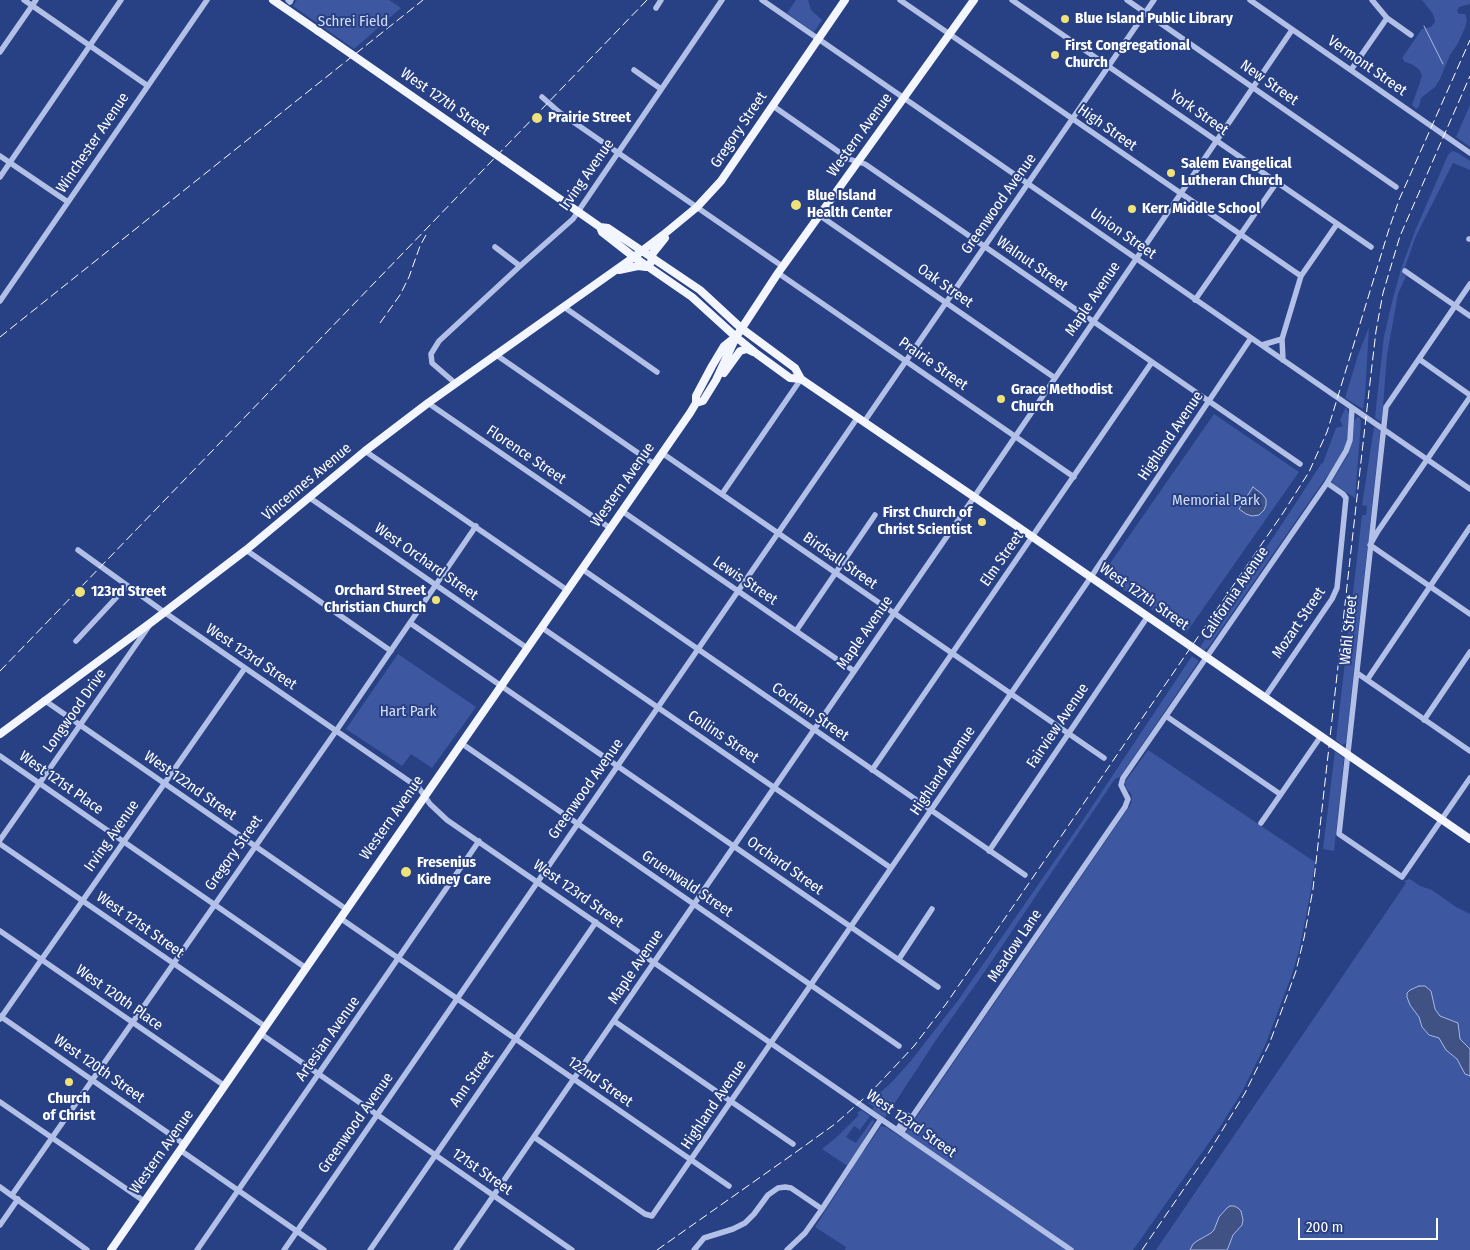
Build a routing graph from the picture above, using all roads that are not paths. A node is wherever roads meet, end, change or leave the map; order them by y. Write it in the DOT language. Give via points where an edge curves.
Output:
graph roads {
  1 [pos="24,0"];
  2 [pos="121,0"];
  3 [pos="207,0"];
  4 [pos="273,0"];
  5 [pos="661,0"];
  6 [pos="722,0"];
  7 [pos="762,0"];
  8 [pos="845,0"];
  9 [pos="900,0"];
  10 [pos="974,0"];
  11 [pos="1012,0"];
  12 [pos="1126,0"];
  13 [pos="1154,0"];
  14 [pos="1250,0"];
  15 [pos="1372,0"];
  16 [pos="34,3"];
  17 [pos="656,8"];
  18 [pos="1145,13"];
  19 [pos="1387,18"];
  20 [pos="1292,30"];
  21 [pos="950,34"];
  22 [pos="1411,35"];
  23 [pos="818,39"];
  24 [pos="90,46"];
  25 [pos="0,52"];
  26 [pos="1108,66"];
  27 [pos="634,70"];
  28 [pos="1351,70"];
  29 [pos="148,86"];
  30 [pos="1253,87"];
  31 [pos="661,89"];
  32 [pos="542,97"];
  33 [pos="903,98"];
  34 [pos="773,106"];
  35 [pos="1072,119"];
  36 [pos="1217,141"];
  37 [pos="618,153"];
  38 [pos="1470,153"];
  39 [pos="0,156"];
  40 [pos="10,162"];
  41 [pos="858,162"];
  42 [pos="0,176"];
  43 [pos="1277,182"];
  44 [pos="1028,184"];
  45 [pos="1396,187"];
  46 [pos="1180,194"];
  47 [pos="68,202"];
  48 [pos="697,207"];
  49 [pos="579,211"];
  50 [pos="819,215"];
  51 [pos="1337,224"];
  52 [pos="600,227"];
  53 [pos="672,228"];
  54 [pos="1240,234"];
  55 [pos="985,246"];
  56 [pos="495,247"];
  57 [pos="1371,248"];
  58 [pos="642,251"];
  59 [pos="634,257"];
  60 [pos="652,258"];
  61 [pos="1136,259"];
  62 [pos="520,266"];
  63 [pos="651,268"];
  64 [pos="780,269"];
  65 [pos="1405,271"];
  66 [pos="612,272"];
  67 [pos="1301,276"];
  68 [pos="1470,284"];
  69 [pos="0,300"];
  70 [pos="1195,300"];
  71 [pos="947,302"];
  72 [pos="1455,306"];
  73 [pos="564,307"];
  74 [pos="1470,316"];
  75 [pos="1093,321"];
  76 [pos="741,328"];
  77 [pos="736,337"];
  78 [pos="1251,338"];
  79 [pos="1282,339"];
  80 [pos="1262,345"];
  81 [pos="495,354"];
  82 [pos="757,354"];
  83 [pos="1419,359"];
  84 [pos="1283,360"];
  85 [pos="906,361"];
  86 [pos="1152,362"];
  87 [pos="657,372"];
  88 [pos="1055,378"];
  89 [pos="801,379"];
  90 [pos="716,380"];
  91 [pos="455,383"];
  92 [pos="1470,396"];
  93 [pos="1209,401"];
  94 [pos="428,403"];
  95 [pos="696,403"];
  96 [pos="1352,408"];
  97 [pos="861,420"];
  98 [pos="1384,430"];
  99 [pos="1015,437"];
  100 [pos="366,451"];
  101 [pos="662,453"];
  102 [pos="1427,459"];
  103 [pos="654,464"];
  104 [pos="1300,464"];
  105 [pos="1074,477"];
  106 [pos="1327,483"];
  107 [pos="1470,489"];
  108 [pos="722,494"];
  109 [pos="974,496"];
  110 [pos="310,498"];
  111 [pos="622,511"];
  112 [pos="875,515"];
  113 [pos="476,526"];
  114 [pos="1470,527"];
  115 [pos="610,528"];
  116 [pos="778,533"];
  117 [pos="1032,536"];
  118 [pos="1370,545"];
  119 [pos="78,550"];
  120 [pos="246,550"];
  121 [pos="582,569"];
  122 [pos="836,573"];
  123 [pos="1091,577"];
  124 [pos="436,584"];
  125 [pos="127,586"];
  126 [pos="1430,587"];
  127 [pos="567,590"];
  128 [pos="738,591"];
  129 [pos="164,612"];
  130 [pos="894,613"];
  131 [pos="1470,614"];
  132 [pos="1148,616"];
  133 [pos="153,621"];
  134 [pos="410,623"];
  135 [pos="542,627"];
  136 [pos="796,631"];
  137 [pos="76,641"];
  138 [pos="527,648"];
  139 [pos="698,649"];
  140 [pos="391,651"];
  141 [pos="1470,652"];
  142 [pos="952,653"];
  143 [pos="1207,657"];
  144 [pos="245,668"];
  145 [pos="854,671"];
  146 [pos="1357,673"];
  147 [pos="1367,680"];
  148 [pos="501,686"];
  149 [pos="1011,694"];
  150 [pos="1264,697"];
  151 [pos="44,700"];
  152 [pos="658,707"];
  153 [pos="1166,716"];
  154 [pos="1424,720"];
  155 [pos="80,725"];
  156 [pos="814,730"];
  157 [pos="336,731"];
  158 [pos="1068,733"];
  159 [pos="0,734"];
  160 [pos="1321,736"];
  161 [pos="461,743"];
  162 [pos="1470,751"];
  163 [pos="1348,755"];
  164 [pos="0,756"];
  165 [pos="1104,758"];
  166 [pos="618,766"];
  167 [pos="872,770"];
  168 [pos="1470,778"];
  169 [pos="164,783"];
  170 [pos="40,784"];
  171 [pos="1122,785"];
  172 [pos="774,788"];
  173 [pos="1280,794"];
  174 [pos="424,795"];
  175 [pos="931,810"];
  176 [pos="1442,819"];
  177 [pos="1261,823"];
  178 [pos="577,824"];
  179 [pos="1470,839"];
  180 [pos="0,840"];
  181 [pos="479,841"];
  182 [pos="124,842"];
  183 [pos="0,844"];
  184 [pos="734,846"];
  185 [pos="255,847"];
  186 [pos="989,851"];
  187 [pos="891,868"];
  188 [pos="1025,876"];
  189 [pos="538,882"];
  190 [pos="82,901"];
  191 [pos="215,904"];
  192 [pos="694,904"];
  193 [pos="346,909"];
  194 [pos="932,910"];
  195 [pos="340,918"];
  196 [pos="596,922"];
  197 [pos="851,927"];
  198 [pos="0,931"];
  199 [pos="399,958"];
  200 [pos="41,959"];
  201 [pos="898,960"];
  202 [pos="654,962"];
  203 [pos="174,963"];
  204 [pos="306,968"];
  205 [pos="811,984"];
  206 [pos="938,987"];
  207 [pos="457,998"];
  208 [pos="0,1017"];
  209 [pos="614,1020"];
  210 [pos="132,1022"];
  211 [pos="263,1030"];
  212 [pos="515,1038"];
  213 [pos="771,1043"];
  214 [pos="898,1046"];
  215 [pos="319,1074"];
  216 [pos="574,1079"];
  217 [pos="92,1080"];
  218 [pos="225,1086"];
  219 [pos="0,1102"];
  220 [pos="731,1102"];
  221 [pos="377,1114"];
  222 [pos="881,1119"];
  223 [pos="899,1131"];
  224 [pos="52,1137"];
  225 [pos="534,1137"];
  226 [pos="793,1144"];
  227 [pos="182,1147"];
  228 [pos="435,1154"];
  229 [pos="691,1160"];
  230 [pos="728,1186"];
  231 [pos="0,1187"];
  232 [pos="238,1191"];
  233 [pos="12,1195"];
  234 [pos="494,1195"];
  235 [pos="18,1199"];
  236 [pos="144,1201"];
  237 [pos="822,1209"];
  238 [pos="0,1225"];
  239 [pos="297,1231"];
  240 [pos="87,1250"];
  241 [pos="111,1250"];
  242 [pos="197,1250"];
  243 [pos="284,1250"];
  244 [pos="324,1250"];
  245 [pos="370,1250"];
  246 [pos="456,1250"];
  247 [pos="572,1250"];
  248 [pos="694,1250"];
  249 [pos="787,1250"];
  250 [pos="1071,1250"];
  1 -- 16 [label="street"];
  2 -- 24 [label="street"];
  3 -- 29 [label="street, Winchester Avenue"];
  4 -- 49 [label="main road, West 127th Street, bridge"];
  5 -- 17 [label="street"];
  6 -- 31 [label="street, Irving Avenue"];
  7 -- 23 [label="street, Union Street"];
  8 -- 23 [label="main road, Gregory Street"];
  9 -- 21 [label="street, High Street"];
  10 -- 21 [label="main road, Western Avenue"];
  11 -- 26 [label="street, York Street"];
  12 -- 18 [label="street, New Street"];
  13 -- 18 [label="street, Greenwood Avenue"];
  14 -- 20 [label="street, Vermont Street"];
  15 -- 19 [label="street"];
  16 -- 24 [label="street"];
  16 -- 25 [label="street"];
  18 -- 26 [label="street, Greenwood Avenue"];
  18 -- 30 [label="street, New Street"];
  19 -- 22 [label="street"];
  19 -- 28 [label="street"];
  20 -- 28 [label="street, Vermont Street"];
  20 -- 30 [label="street, Maple Avenue"];
  21 -- 33 [label="main road, Western Avenue"];
  21 -- 35 [label="street, High Street"];
  23 -- 33 [label="street, Union Street"];
  23 -- 34 [label="main road, Gregory Street"];
  24 -- 29 [label="street"];
  24 -- 40 [label="street"];
  26 -- 35 [label="street, Greenwood Avenue"];
  26 -- 36 [label="street, York Street"];
  27 -- 31 [label="street"];
  28 -- 38 [label="street, Vermont Street"];
  29 -- 47 [label="street, Winchester Avenue"];
  30 -- 36 [label="street, Maple Avenue"];
  30 -- 45 [label="street, New Street"];
  31 -- 37 [label="street, Irving Avenue"];
  32 -- 37 [label="street, Prairie Street"];
  33 -- 41 [label="main road, Western Avenue"];
  33 -- 44 [label="street, Union Street"];
  34 -- 41 [label="street, Walnut Street"];
  34 -- 48 [label="main road, Gregory Street" via="721,180"];
  35 -- 44 [label="street, Greenwood Avenue"];
  35 -- 46 [label="street, High Street"];
  36 -- 43 [label="street, York Street"];
  36 -- 46 [label="street, Maple Avenue"];
  37 -- 48 [label="street, Prairie Street"];
  37 -- 49 [label="street, Irving Avenue"];
  39 -- 40 [label="street"];
  40 -- 42 [label="street"];
  40 -- 47 [label="street"];
  41 -- 50 [label="main road, Western Avenue"];
  41 -- 55 [label="street, Walnut Street"];
  43 -- 51 [label="street, York Street"];
  43 -- 54 [label="street"];
  44 -- 55 [label="street, Greenwood Avenue"];
  44 -- 61 [label="street, Union Street"];
  46 -- 54 [label="street, High Street"];
  46 -- 61 [label="street, Maple Avenue"];
  47 -- 69 [label="street, Winchester Avenue"];
  48 -- 53 [label="main road, Gregory Street"];
  48 -- 64 [label="street, Prairie Street"];
  49 -- 52 [label="main road, West 127th Street"];
  49 -- 62 [label="street, Irving Avenue"];
  50 -- 64 [label="main road, Western Avenue"];
  50 -- 71 [label="street, Oak Street"];
  51 -- 57 [label="street, York Street"];
  51 -- 67 [label="street"];
  52 -- 58 [label="main road, West 127th Street" via="608,228"];
  52 -- 59 [label="main road, West 127th Street"];
  53 -- 58 [label="main road, Gregory Street"];
  53 -- 60 [label="main road"];
  54 -- 67 [label="street, High Street"];
  54 -- 70 [label="street"];
  55 -- 71 [label="street, Greenwood Avenue"];
  55 -- 75 [label="street, Walnut Street"];
  56 -- 62 [label="street"];
  58 -- 59 [label="main road, Gregory Street"];
  58 -- 60 [label="main road, West 127th Street"];
  59 -- 63 [label="main road, West 127th Street"];
  59 -- 66 [label="main road, Vincennes Avenue"];
  60 -- 63 [label="main road"];
  60 -- 76 [label="main road, West 127th Street" via="700,290"];
  61 -- 70 [label="street, Union Street"];
  61 -- 75 [label="street, Maple Avenue"];
  62 -- 91 [label="street, Irving Avenue" via="448,331 433,350 432,364"];
  63 -- 66 [label="main road" via="638,266"];
  63 -- 77 [label="main road, West 127th Street" via="692,297"];
  64 -- 76 [label="main road, Western Avenue"];
  64 -- 85 [label="street, Prairie Street"];
  65 -- 72 [label="street"];
  66 -- 73 [label="main road, Vincennes Avenue"];
  67 -- 79 [label="street"];
  68 -- 72 [label="street"];
  70 -- 78 [label="street, Union Street"];
  71 -- 85 [label="street, Greenwood Avenue"];
  71 -- 88 [label="street, Oak Street"];
  72 -- 74 [label="street"];
  72 -- 83 [label="street"];
  73 -- 81 [label="main road, Vincennes Avenue"];
  73 -- 87 [label="street"];
  75 -- 86 [label="street, Walnut Street"];
  75 -- 88 [label="street, Maple Avenue"];
  76 -- 77 [label="main road, Western Avenue"];
  76 -- 89 [label="main road, West 127th Street" via="796,368"];
  77 -- 82 [label="main road, West 127th Street"];
  77 -- 90 [label="main road, Western Avenue"];
  77 -- 95 [label="main road, Western Avenue" via="724,346 696,396"];
  78 -- 80 [label="street, Union Street"];
  78 -- 93 [label="street, Highland Avenue"];
  79 -- 80 [label="street"];
  79 -- 84 [label="street"];
  80 -- 84 [label="street, Union Street"];
  81 -- 91 [label="main road, Vincennes Avenue"];
  81 -- 103 [label="street"];
  82 -- 89 [label="main road, West 127th Street" via="790,378"];
  82 -- 90 [label="main road" via="747,349 740,351"];
  83 -- 92 [label="street"];
  83 -- 98 [label="street" via="1386,407"];
  84 -- 96 [label="street, Union Street"];
  85 -- 97 [label="street, Greenwood Avenue"];
  85 -- 99 [label="street, Prairie Street"];
  86 -- 93 [label="street, Walnut Street"];
  86 -- 105 [label="street, Elm Street"];
  88 -- 99 [label="street, Maple Avenue"];
  89 -- 97 [label="main road, West 127th Street"];
  89 -- 108 [label="street"];
  90 -- 95 [label="main road, Western Avenue" via="703,401"];
  91 -- 94 [label="main road, Vincennes Avenue"];
  92 -- 102 [label="street"];
  93 -- 104 [label="street, Walnut Street"];
  93 -- 123 [label="street, Highland Avenue"];
  94 -- 100 [label="main road, Vincennes Avenue"];
  94 -- 115 [label="street, Florence Street"];
  95 -- 101 [label="main road, Western Avenue"];
  96 -- 98 [label="street, Union Street"];
  96 -- 106 [label="street, California Avenue" via="1350,440"];
  97 -- 109 [label="main road, West 127th Street"];
  97 -- 116 [label="street, Greenwood Avenue"];
  98 -- 102 [label="street, Union Street"];
  98 -- 118 [label="street, Wahl Street"];
  99 -- 105 [label="street, Prairie Street"];
  99 -- 109 [label="street, Maple Avenue"];
  100 -- 110 [label="main road, Vincennes Avenue"];
  100 -- 113 [label="street"];
  101 -- 103 [label="main road, Western Avenue"];
  101 -- 108 [label="street, Birdsall Street"];
  102 -- 107 [label="street, Union Street"];
  102 -- 118 [label="street"];
  103 -- 111 [label="main road, Western Avenue"];
  105 -- 117 [label="street, Elm Street"];
  106 -- 143 [label="street, California Avenue"];
  106 -- 150 [label="street, Mozart Street" via="1346,498 1336,592"];
  108 -- 116 [label="street, Birdsall Street"];
  109 -- 117 [label="main road, West 127th Street"];
  109 -- 130 [label="street, Maple Avenue"];
  110 -- 120 [label="main road, Vincennes Avenue"];
  110 -- 124 [label="street, West Orchard Street"];
  111 -- 115 [label="main road, Western Avenue"];
  111 -- 128 [label="street, Lewis Street"];
  112 -- 122 [label="street"];
  113 -- 124 [label="street, Gregory Street"];
  113 -- 127 [label="street"];
  114 -- 126 [label="street"];
  115 -- 121 [label="main road, Western Avenue"];
  116 -- 122 [label="street, Birdsall Street"];
  116 -- 128 [label="street, Greenwood Avenue"];
  117 -- 123 [label="main road, West 127th Street"];
  117 -- 142 [label="street, Elm Street"];
  118 -- 126 [label="street"];
  118 -- 146 [label="street, Wahl Street"];
  119 -- 125 [label="street, West 123rd Street"];
  120 -- 129 [label="main road, Vincennes Avenue"];
  120 -- 140 [label="street"];
  121 -- 127 [label="main road, Western Avenue"];
  121 -- 139 [label="street, Cochran Street"];
  122 -- 130 [label="street, Birdsall Street"];
  122 -- 136 [label="street"];
  123 -- 132 [label="main road, West 127th Street"];
  123 -- 149 [label="street, Highland Avenue"];
  124 -- 134 [label="street, Gregory Street"];
  124 -- 138 [label="street, West Orchard Street"];
  125 -- 129 [label="street, West 123rd Street"];
  125 -- 137 [label="street"];
  126 -- 131 [label="street"];
  126 -- 147 [label="street"];
  127 -- 135 [label="main road, Western Avenue"];
  128 -- 136 [label="street, Lewis Street"];
  128 -- 139 [label="street, Greenwood Avenue"];
  129 -- 133 [label="main road, Vincennes Avenue"];
  129 -- 144 [label="street, West 123rd Street"];
  130 -- 142 [label="street, Birdsall Street"];
  130 -- 145 [label="street, Maple Avenue"];
  132 -- 143 [label="main road, West 127th Street"];
  132 -- 158 [label="street, Fairview Avenue"];
  133 -- 151 [label="main road, Vincennes Avenue"];
  133 -- 155 [label="street, Longwood Drive"];
  134 -- 140 [label="street, Gregory Street"];
  134 -- 148 [label="street"];
  135 -- 138 [label="main road, Western Avenue"];
  135 -- 152 [label="street, Collins Street"];
  136 -- 145 [label="street, Lewis Street"];
  138 -- 148 [label="main road, Western Avenue"];
  139 -- 152 [label="street, Greenwood Avenue"];
  139 -- 156 [label="street, Cochran Street"];
  140 -- 157 [label="street, Gregory Street"];
  141 -- 154 [label="street"];
  142 -- 149 [label="street, Birdsall Street"];
  142 -- 167 [label="street, Elm Street"];
  143 -- 150 [label="main road, West 127th Street"];
  143 -- 153 [label="street, California Avenue"];
  144 -- 157 [label="street, West 123rd Street"];
  144 -- 169 [label="street, Irving Avenue"];
  145 -- 156 [label="street, Maple Avenue"];
  146 -- 147 [label="street"];
  146 -- 163 [label="street, Wahl Street"];
  147 -- 154 [label="street"];
  148 -- 161 [label="main road, Western Avenue"];
  148 -- 166 [label="street"];
  149 -- 158 [label="street, Birdsall Street"];
  149 -- 175 [label="street, Highland Avenue"];
  150 -- 160 [label="main road, West 127th Street"];
  151 -- 155 [label="street, West 122nd Street"];
  151 -- 159 [label="main road, Vincennes Avenue"];
  152 -- 166 [label="street, Greenwood Avenue"];
  152 -- 172 [label="street, Collins Street"];
  153 -- 171 [label="street, California Avenue"];
  153 -- 173 [label="street"];
  154 -- 162 [label="street"];
  155 -- 169 [label="street, West 122nd Street"];
  155 -- 170 [label="street, Longwood Drive"];
  156 -- 167 [label="street, Cochran Street"];
  156 -- 172 [label="street, Maple Avenue"];
  157 -- 174 [label="street, West 123rd Street" via="419,788"];
  157 -- 185 [label="street, Gregory Street"];
  158 -- 165 [label="street, Birdsall Street"];
  158 -- 186 [label="street, Fairview Avenue"];
  160 -- 163 [label="main road, West 127th Street"];
  160 -- 173 [label="street"];
  161 -- 174 [label="main road, Western Avenue"];
  161 -- 178 [label="street, Gruenwald Street"];
  163 -- 176 [label="main road, West 127th Street"];
  163 -- 176 [label="street, Wahl Street" via="1339,834 1402,877"];
  164 -- 170 [label="street, West 121st Place"];
  166 -- 178 [label="street, Greenwood Avenue"];
  166 -- 184 [label="street, Orchard Street"];
  167 -- 175 [label="street, Cochran Street"];
  168 -- 176 [label="street"];
  169 -- 182 [label="street, Irving Avenue"];
  169 -- 185 [label="street, West 122nd Street"];
  170 -- 180 [label="street, Longwood Drive"];
  170 -- 182 [label="street, West 121st Place"];
  171 -- 223 [label="street, Meadow Lane" via="1128,799 1125,807"];
  172 -- 184 [label="street, Maple Avenue"];
  172 -- 187 [label="street, Collins Street"];
  173 -- 177 [label="street"];
  174 -- 181 [label="street, West 123rd Street" via="447,820"];
  174 -- 193 [label="main road, Western Avenue"];
  175 -- 186 [label="street, Cochran Street"];
  175 -- 187 [label="street, Highland Avenue"];
  176 -- 179 [label="main road, West 127th Street"];
  178 -- 189 [label="street, Greenwood Avenue"];
  178 -- 192 [label="street, Gruenwald Street"];
  181 -- 189 [label="street, West 123rd Street"];
  181 -- 199 [label="street, Artesian Avenue"];
  182 -- 190 [label="street, Irving Avenue"];
  182 -- 191 [label="street, West 121st Place"];
  183 -- 190 [label="street, West 121st Street"];
  184 -- 192 [label="street, Maple Avenue"];
  184 -- 197 [label="street, Orchard Street"];
  185 -- 191 [label="street, Gregory Street"];
  185 -- 193 [label="street, West 122nd Street"];
  186 -- 188 [label="street, Cochran Street"];
  187 -- 197 [label="street, Highland Avenue"];
  189 -- 196 [label="street, West 123rd Street"];
  189 -- 207 [label="street, Greenwood Avenue"];
  190 -- 200 [label="street, Irving Avenue"];
  190 -- 203 [label="street, West 121st Street"];
  191 -- 203 [label="street, Gregory Street"];
  191 -- 204 [label="street, West 121st Place"];
  192 -- 202 [label="street, Maple Avenue"];
  192 -- 205 [label="street, Gruenwald Street"];
  193 -- 195 [label="main road, Western Avenue"];
  194 -- 201 [label="street"];
  195 -- 199 [label="street"];
  195 -- 204 [label="main road, Western Avenue"];
  196 -- 202 [label="street, West 123rd Street"];
  196 -- 212 [label="street, Ann Street"];
  197 -- 201 [label="street, Orchard Street"];
  197 -- 205 [label="street, Highland Avenue"];
  198 -- 200 [label="street, West 120th Place"];
  199 -- 207 [label="street"];
  199 -- 215 [label="street, Artesian Avenue"];
  200 -- 208 [label="street, Irving Avenue"];
  200 -- 210 [label="street, West 120th Place"];
  201 -- 206 [label="street, Orchard Street"];
  202 -- 209 [label="street, Maple Avenue"];
  202 -- 213 [label="street, West 123rd Street"];
  203 -- 210 [label="street, Gregory Street"];
  203 -- 211 [label="street, West 121st Street"];
  204 -- 211 [label="main road, Western Avenue"];
  205 -- 213 [label="street, Highland Avenue"];
  205 -- 214 [label="street, Gruenwald Street"];
  207 -- 212 [label="street, 122nd Street"];
  207 -- 221 [label="street, Greenwood Avenue"];
  208 -- 217 [label="street, West 120th Street"];
  209 -- 216 [label="street, Maple Avenue"];
  209 -- 220 [label="street"];
  210 -- 217 [label="street, Gregory Street"];
  210 -- 218 [label="street, West 120th Place"];
  211 -- 215 [label="street, West 121st Street"];
  211 -- 218 [label="main road, Western Avenue"];
  212 -- 216 [label="street, 122nd Street"];
  212 -- 228 [label="street, Ann Street"];
  213 -- 220 [label="street, Highland Avenue"];
  213 -- 222 [label="street, West 123rd Street"];
  215 -- 221 [label="street, West 121st Street"];
  215 -- 232 [label="street, Artesian Avenue"];
  216 -- 225 [label="street, Maple Avenue"];
  216 -- 229 [label="street, 122nd Street"];
  217 -- 224 [label="street, Gregory Street"];
  217 -- 227 [label="street, West 120th Street"];
  218 -- 227 [label="main road, Western Avenue"];
  219 -- 224 [label="street"];
  220 -- 226 [label="street"];
  220 -- 229 [label="street, Highland Avenue"];
  221 -- 228 [label="street, 121st Street"];
  221 -- 239 [label="street, Greenwood Avenue"];
  222 -- 223 [label="street, West 123rd Street"];
  222 -- 237 [label="street"];
  223 -- 250 [label="street, West 123rd Street"];
  224 -- 233 [label="street, Gregory Street"];
  224 -- 236 [label="street"];
  225 -- 229 [label="street, Highland Avenue" via="644,1214 652,1216"];
  225 -- 234 [label="street, Maple Avenue"];
  227 -- 232 [label="street, West 120th Street"];
  227 -- 236 [label="main road, Western Avenue"];
  228 -- 234 [label="street, 121st Street"];
  228 -- 245 [label="street, Ann Street"];
  229 -- 230 [label="street, 122nd Street"];
  231 -- 233 [label="street"];
  232 -- 239 [label="street, West 120th Street"];
  232 -- 242 [label="street, Artesian Avenue"];
  233 -- 235 [label="street"];
  234 -- 246 [label="street, Maple Avenue"];
  234 -- 247 [label="street, 121st Street"];
  235 -- 238 [label="street"];
  235 -- 240 [label="street"];
  236 -- 241 [label="main road, Western Avenue"];
  237 -- 248 [label="street" via="791,1188 778,1188 745,1223 704,1238"];
  237 -- 249 [label="street" via="806,1233"];
  239 -- 243 [label="street, Greenwood Avenue"];
  239 -- 244 [label="street, West 120th Street"];
}
